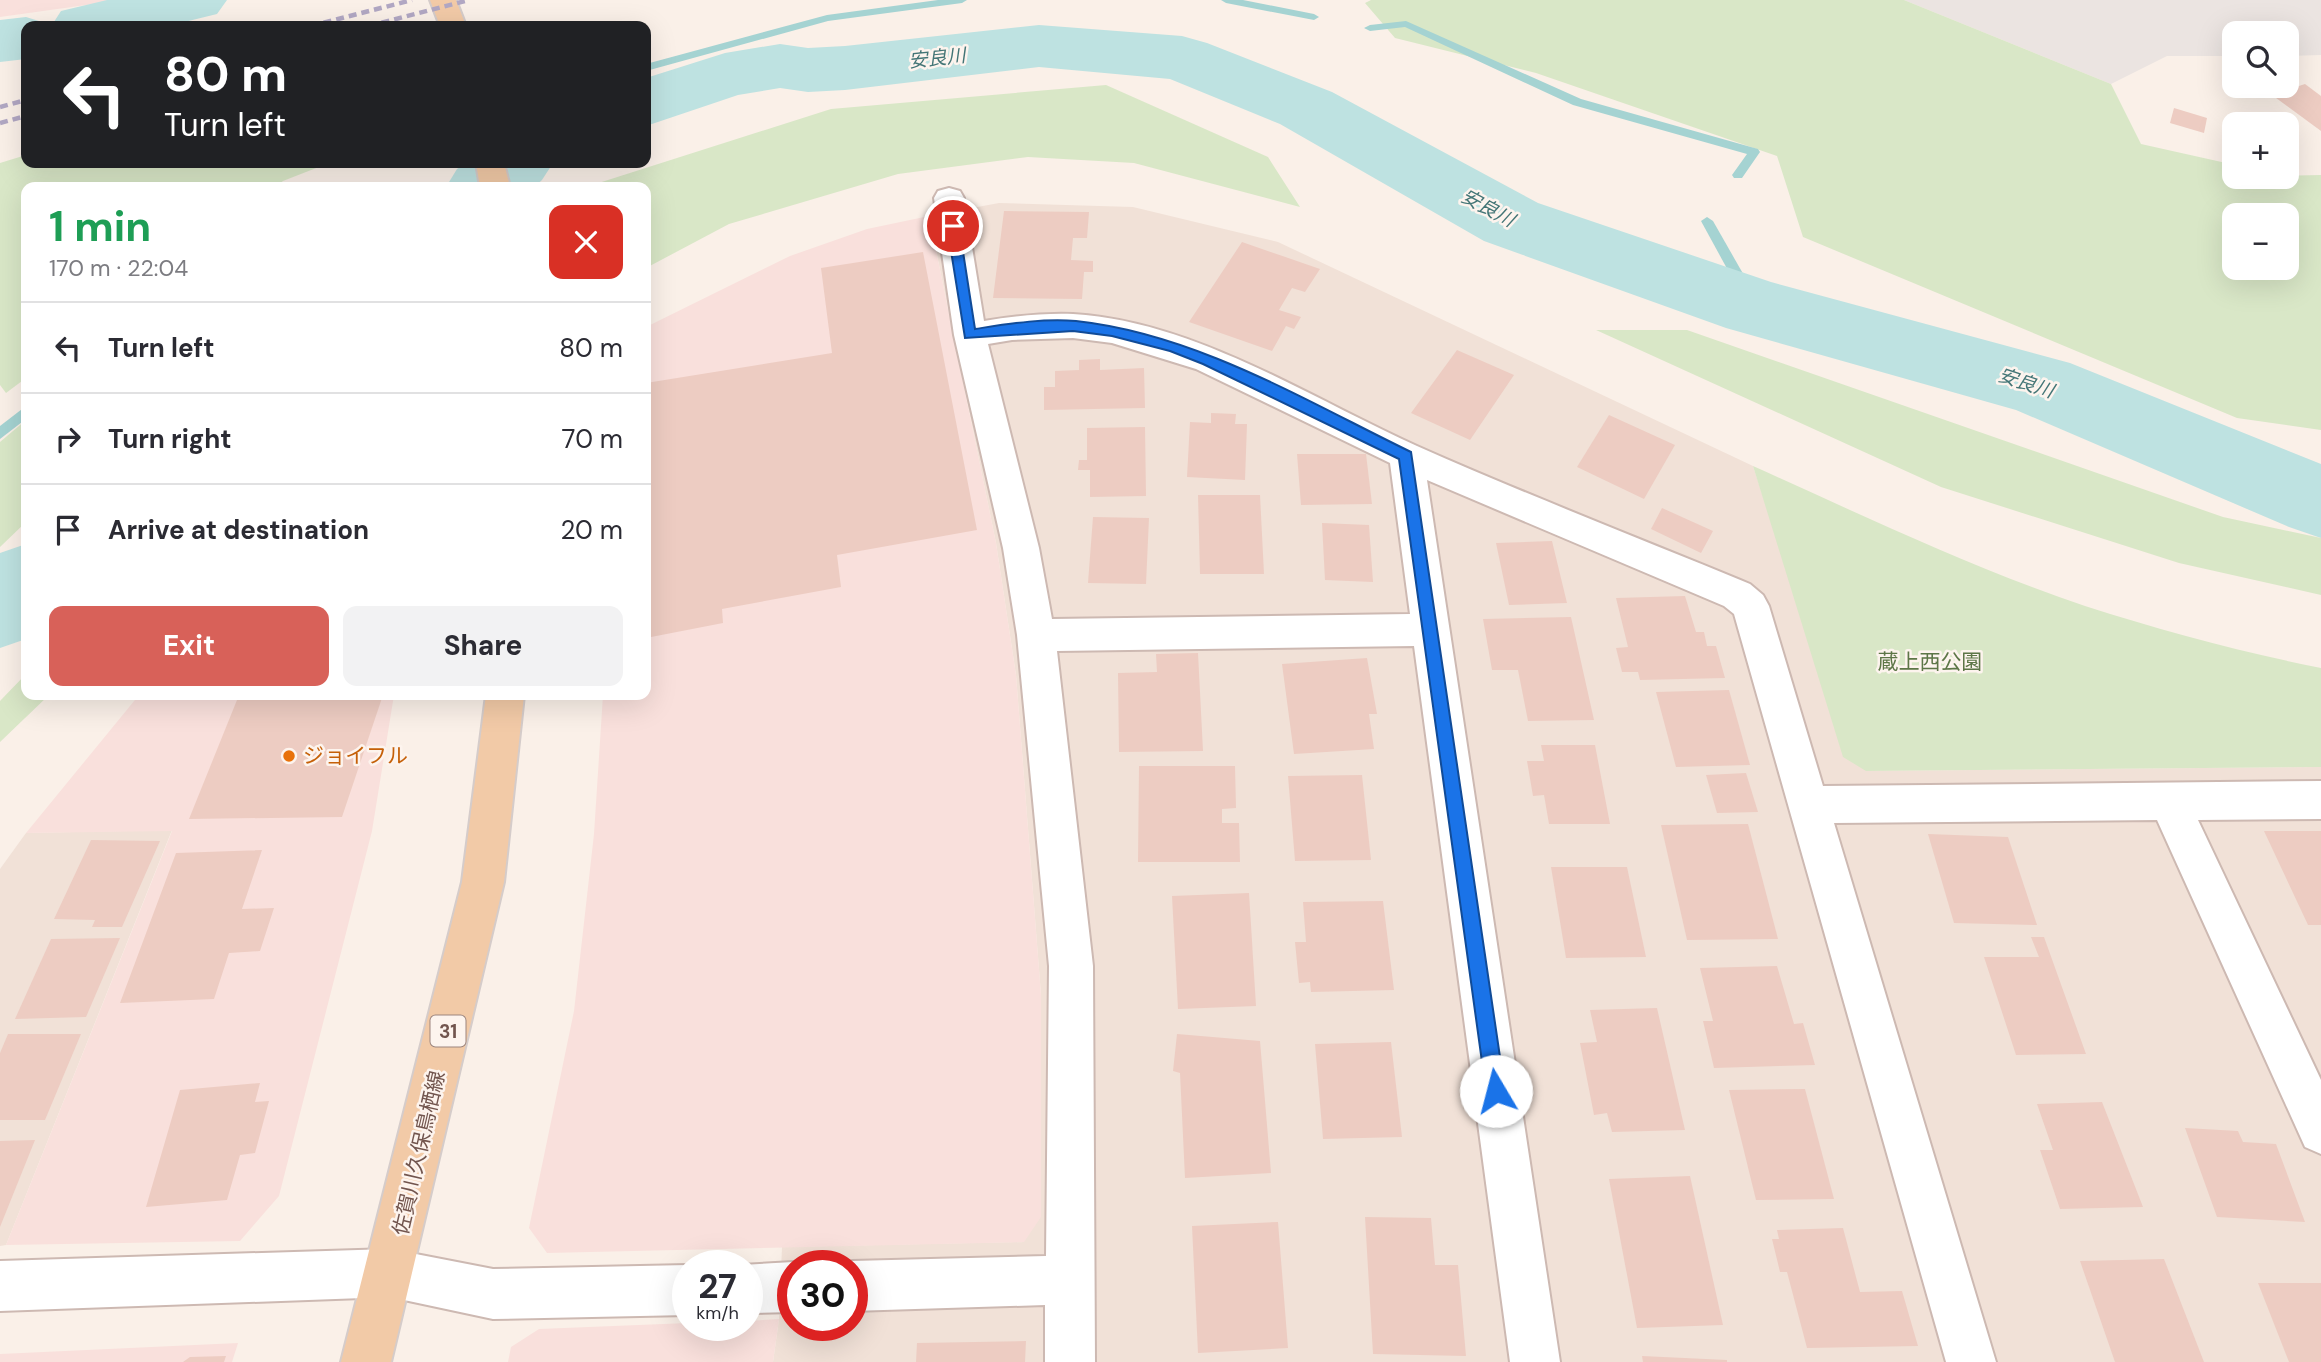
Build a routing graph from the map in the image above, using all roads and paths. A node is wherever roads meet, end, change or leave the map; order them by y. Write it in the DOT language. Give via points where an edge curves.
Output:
graph roads {
  1 [pos="443,0"];
  2 [pos="451,21"];
  3 [pos="949,198"];
  4 [pos="970,335"];
  5 [pos="1406,456"];
  6 [pos="1430,630"];
  7 [pos="1036,635"];
  8 [pos="504,700"];
  9 [pos="2321,800"];
  10 [pos="2169,802"];
  11 [pos="1809,805"];
  12 [pos="2321,1131"];
  13 [pos="390,1273"];
  14 [pos="1072,1280"];
  15 [pos="0,1286"];
  16 [pos="868,1286"];
  17 [pos="672,1290"];
  18 [pos="366,1362"];
  19 [pos="1070,1362"];
  20 [pos="1535,1362"];
  21 [pos="1972,1362"];
  1 -- 2 [label="main road"];
  3 -- 4 [label="street"];
  4 -- 5 [label="street" via="1073,326 1173,347"];
  4 -- 7 [label="street" via="1021,548"];
  5 -- 6 [label="street"];
  5 -- 11 [label="street" via="1737,595 1750,606"];
  6 -- 7 [label="street"];
  6 -- 20 [label="street"];
  7 -- 14 [label="street" via="1071,966"];
  8 -- 13 [label="main road, 佐賀川久保鳥栖線 / 31" via="483,882"];
  9 -- 10 [label="street"];
  10 -- 11 [label="street"];
  10 -- 12 [label="street"];
  11 -- 21 [label="street"];
  13 -- 15 [label="street"];
  13 -- 17 [label="street" via="493,1294"];
  13 -- 18 [label="main road, 佐賀川久保鳥栖線 / 31"];
  14 -- 16 [label="street"];
  14 -- 19 [label="street"];
}
